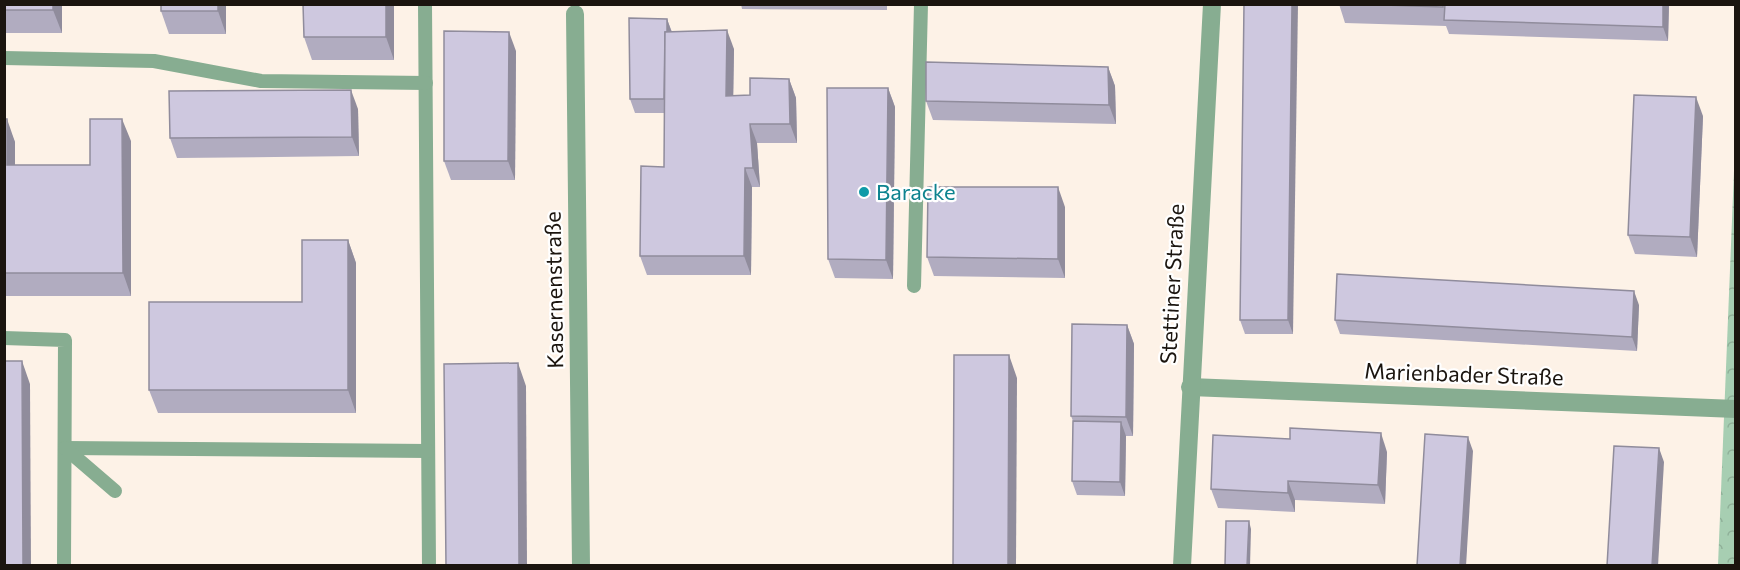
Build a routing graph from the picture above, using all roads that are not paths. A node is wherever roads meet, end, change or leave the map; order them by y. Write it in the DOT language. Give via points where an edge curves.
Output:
graph roads {
  1 [pos="425,4"];
  2 [pos="921,4"];
  3 [pos="1212,4"];
  4 [pos="576,14"];
  5 [pos="4,58"];
  6 [pos="426,83"];
  7 [pos="914,286"];
  8 [pos="4,338"];
  9 [pos="1190,387"];
  10 [pos="1736,409"];
  11 [pos="65,448"];
  12 [pos="428,451"];
  13 [pos="115,491"];
  14 [pos="64,566"];
  15 [pos="429,566"];
  16 [pos="581,566"];
  17 [pos="1182,566"];
  1 -- 6 [label="lane"];
  2 -- 7 [label="lane"];
  3 -- 9 [label="street, Stettiner Straße"];
  4 -- 16 [label="street, Kasernenstraße"];
  5 -- 6 [label="lane" via="154,61 261,81"];
  6 -- 12 [label="lane"];
  8 -- 11 [label="lane" via="65,339"];
  9 -- 10 [label="street, Marienbader Straße"];
  9 -- 17 [label="street, Stettiner Straße"];
  11 -- 12 [label="lane"];
  11 -- 13 [label="lane"];
  11 -- 14 [label="lane"];
  12 -- 15 [label="lane"];
}
